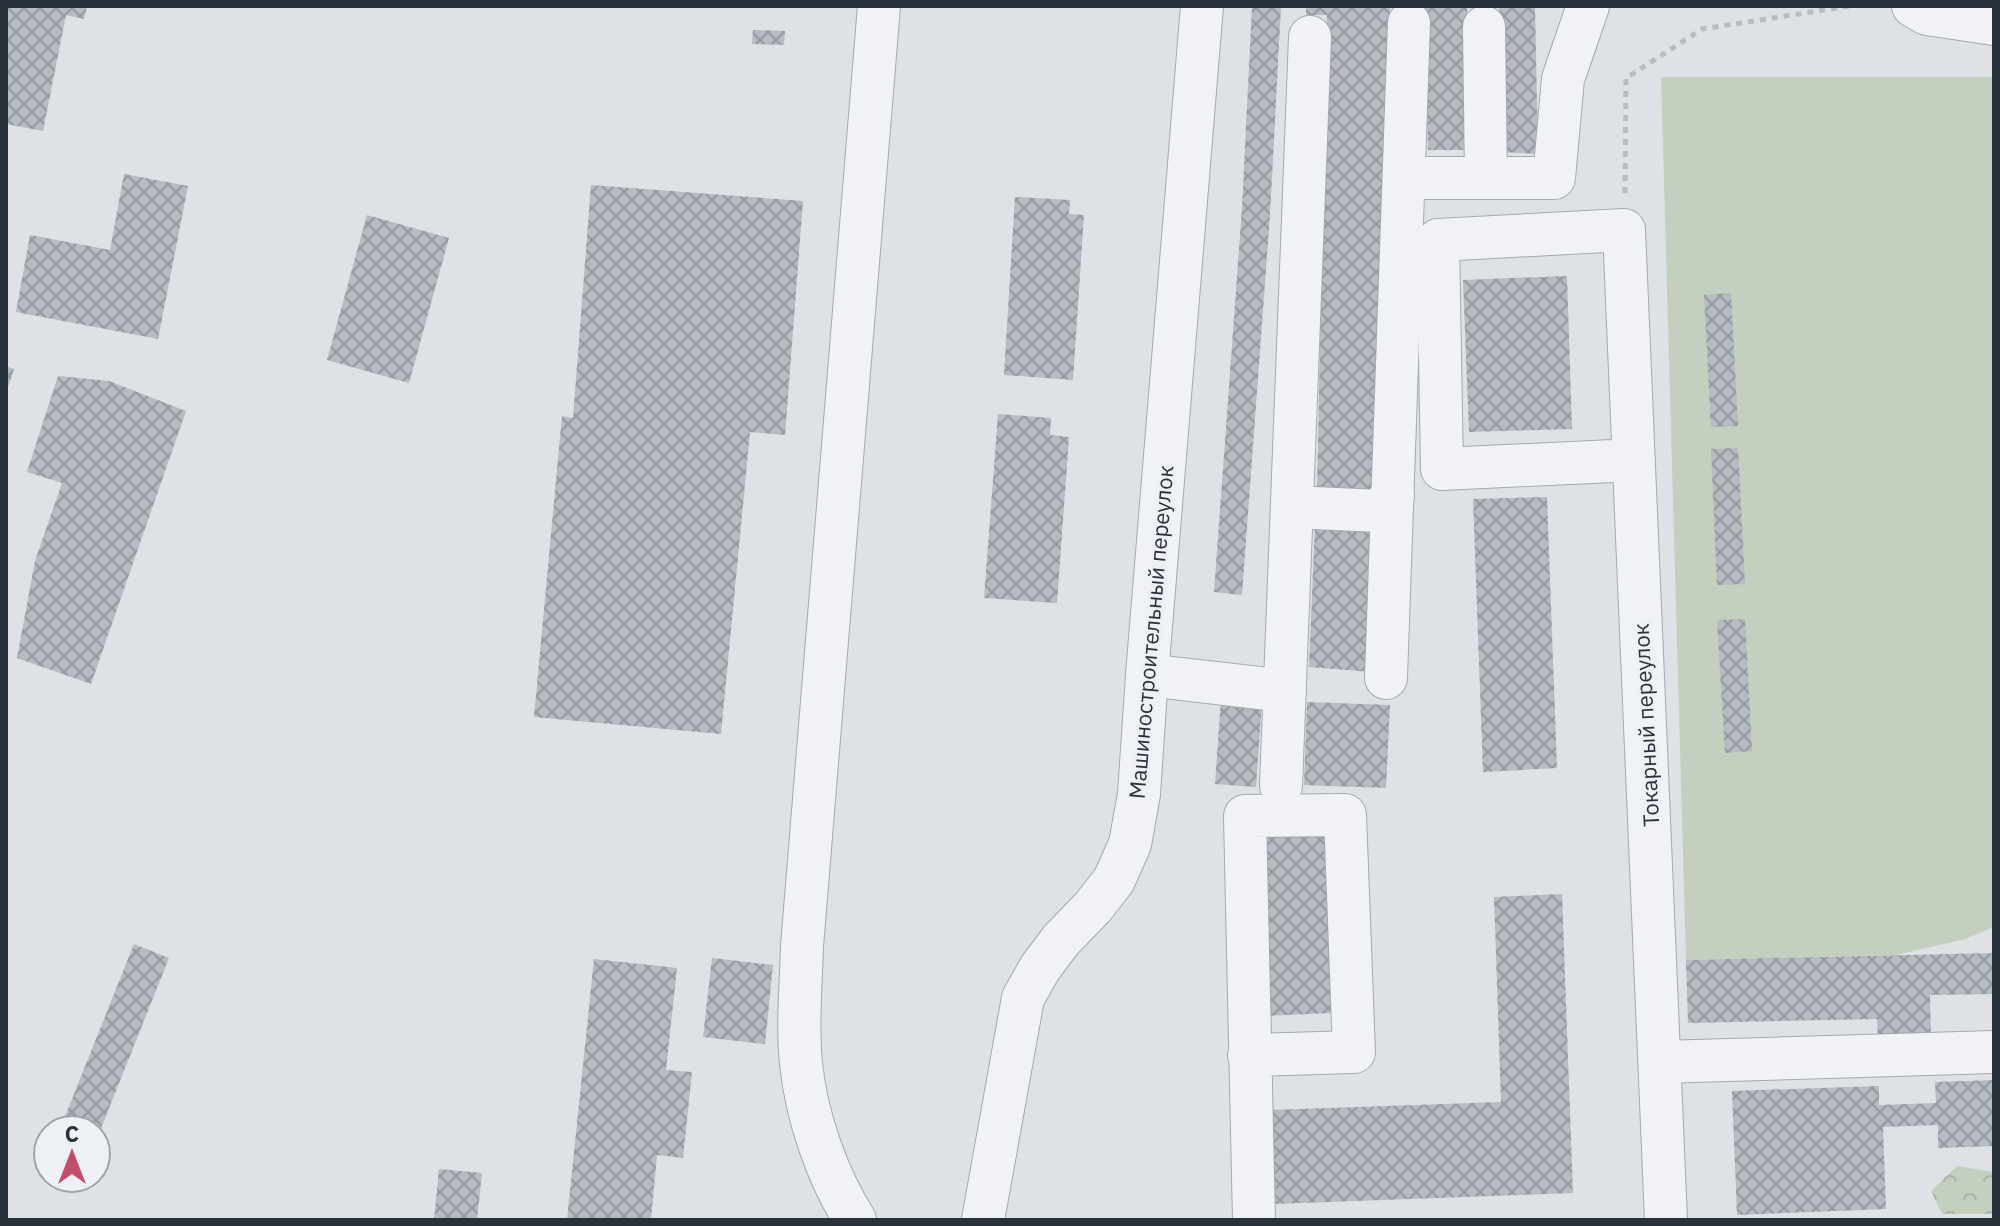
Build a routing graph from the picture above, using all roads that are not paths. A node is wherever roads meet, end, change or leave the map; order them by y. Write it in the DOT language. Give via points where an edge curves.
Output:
graph roads {
  1 [pos="879,6"];
  2 [pos="1202,6"];
  3 [pos="1588,6"];
  4 [pos="1913,6"];
  5 [pos="1409,23"];
  6 [pos="1994,24"];
  7 [pos="1484,27"];
  8 [pos="1310,37"];
  9 [pos="1404,178"];
  10 [pos="1486,178"];
  11 [pos="1634,460"];
  12 [pos="1393,495"];
  13 [pos="1292,507"];
  14 [pos="1147,675"];
  15 [pos="1386,678"];
  16 [pos="1285,691"];
  17 [pos="1281,786"];
  18 [pos="1994,1052"];
  19 [pos="1249,1055"];
  20 [pos="1661,1062"];
  21 [pos="855,1220"];
  22 [pos="983,1220"];
  23 [pos="1254,1220"];
  24 [pos="1666,1220"];
  1 -- 21 [label="street" via="800,988 806,1096 818,1140"];
  2 -- 14 [label="street, Машиностроительный переулок"];
  3 -- 10 [label="street" via="1563,79 1554,178"];
  4 -- 6 [label="street" via="1927,14"];
  5 -- 9 [label="street"];
  7 -- 10 [label="street"];
  8 -- 13 [label="street"];
  9 -- 10 [label="street"];
  9 -- 12 [label="street"];
  11 -- 11 [label="street, Токарный переулок" via="1624,230 1438,240 1442,469"];
  11 -- 20 [label="street, Токарный переулок"];
  12 -- 13 [label="street" via="1380,511"];
  12 -- 15 [label="street"];
  13 -- 16 [label="street"];
  14 -- 16 [label="street"];
  14 -- 22 [label="street, Машиностроительный переулок" via="1130,844 1114,880 1061,940 1023,998"];
  16 -- 17 [label="street"];
  18 -- 20 [label="street"];
  19 -- 19 [label="street" via="1354,1052 1345,815 1245,816"];
  19 -- 23 [label="street"];
  20 -- 24 [label="street, Токарный переулок"];
}
